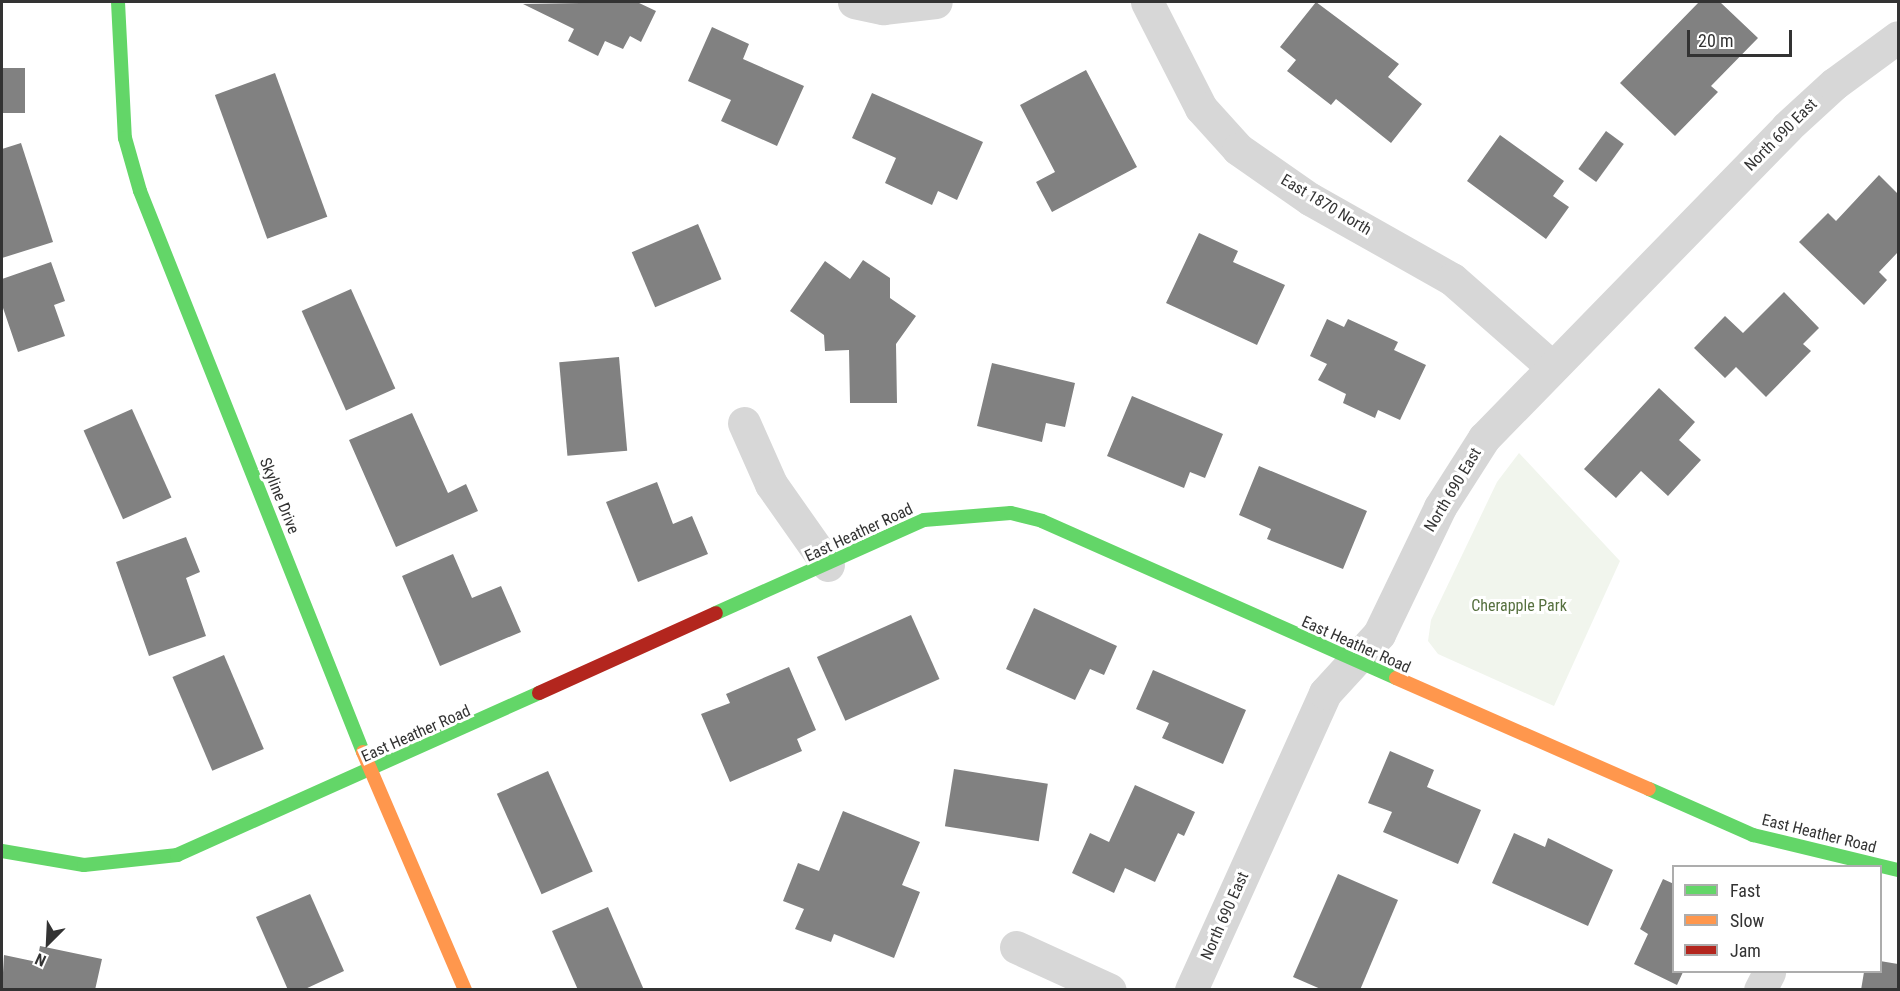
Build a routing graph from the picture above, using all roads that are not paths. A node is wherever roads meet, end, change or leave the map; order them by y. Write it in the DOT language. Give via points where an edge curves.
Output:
graph roads {
  1 [pos="118,2"];
  2 [pos="855,2"];
  3 [pos="936,2"];
  4 [pos="1147,2"];
  5 [pos="1899,37"];
  6 [pos="1552,367"];
  7 [pos="744,423"];
  8 [pos="828,565"];
  9 [pos="1353,662"];
  10 [pos="371,772"];
  11 [pos="2,851"];
  12 [pos="1808,859"];
  13 [pos="1858,865"];
  14 [pos="1882,868"];
  15 [pos="1899,870"];
  16 [pos="1016,947"];
  17 [pos="1768,973"];
  18 [pos="465,990"];
  19 [pos="1110,990"];
  20 [pos="1191,990"];
  21 [pos="1760,990"];
  1 -- 10 [label="street, Skyline Drive" via="125,138 140,192"];
  2 -- 3 [label="street" via="883,8"];
  4 -- 6 [label="street, East 1870 North" via="1201,108 1238,148 1310,199 1452,279"];
  5 -- 6 [label="street, North 690 East" via="1834,84 1787,127"];
  6 -- 9 [label="street, North 690 East" via="1484,438 1463,469 1379,634"];
  7 -- 8 [label="street" via="771,484"];
  8 -- 9 [label="street, East Heather Road" via="924,520 1011,513 1042,521"];
  8 -- 10 [label="street, East Heather Road"];
  9 -- 12 [label="street, East Heather Road"];
  9 -- 20 [label="street, North 690 East" via="1325,693"];
  10 -- 11 [label="street, East Heather Road" via="177,855 84,865"];
  10 -- 18 [label="street, Skyline Drive"];
  12 -- 13 [label="street, East Heather Road"];
  14 -- 15 [label="street, East Heather Road"];
  16 -- 19 [label="street"];
  17 -- 21 [label="street"];
}
